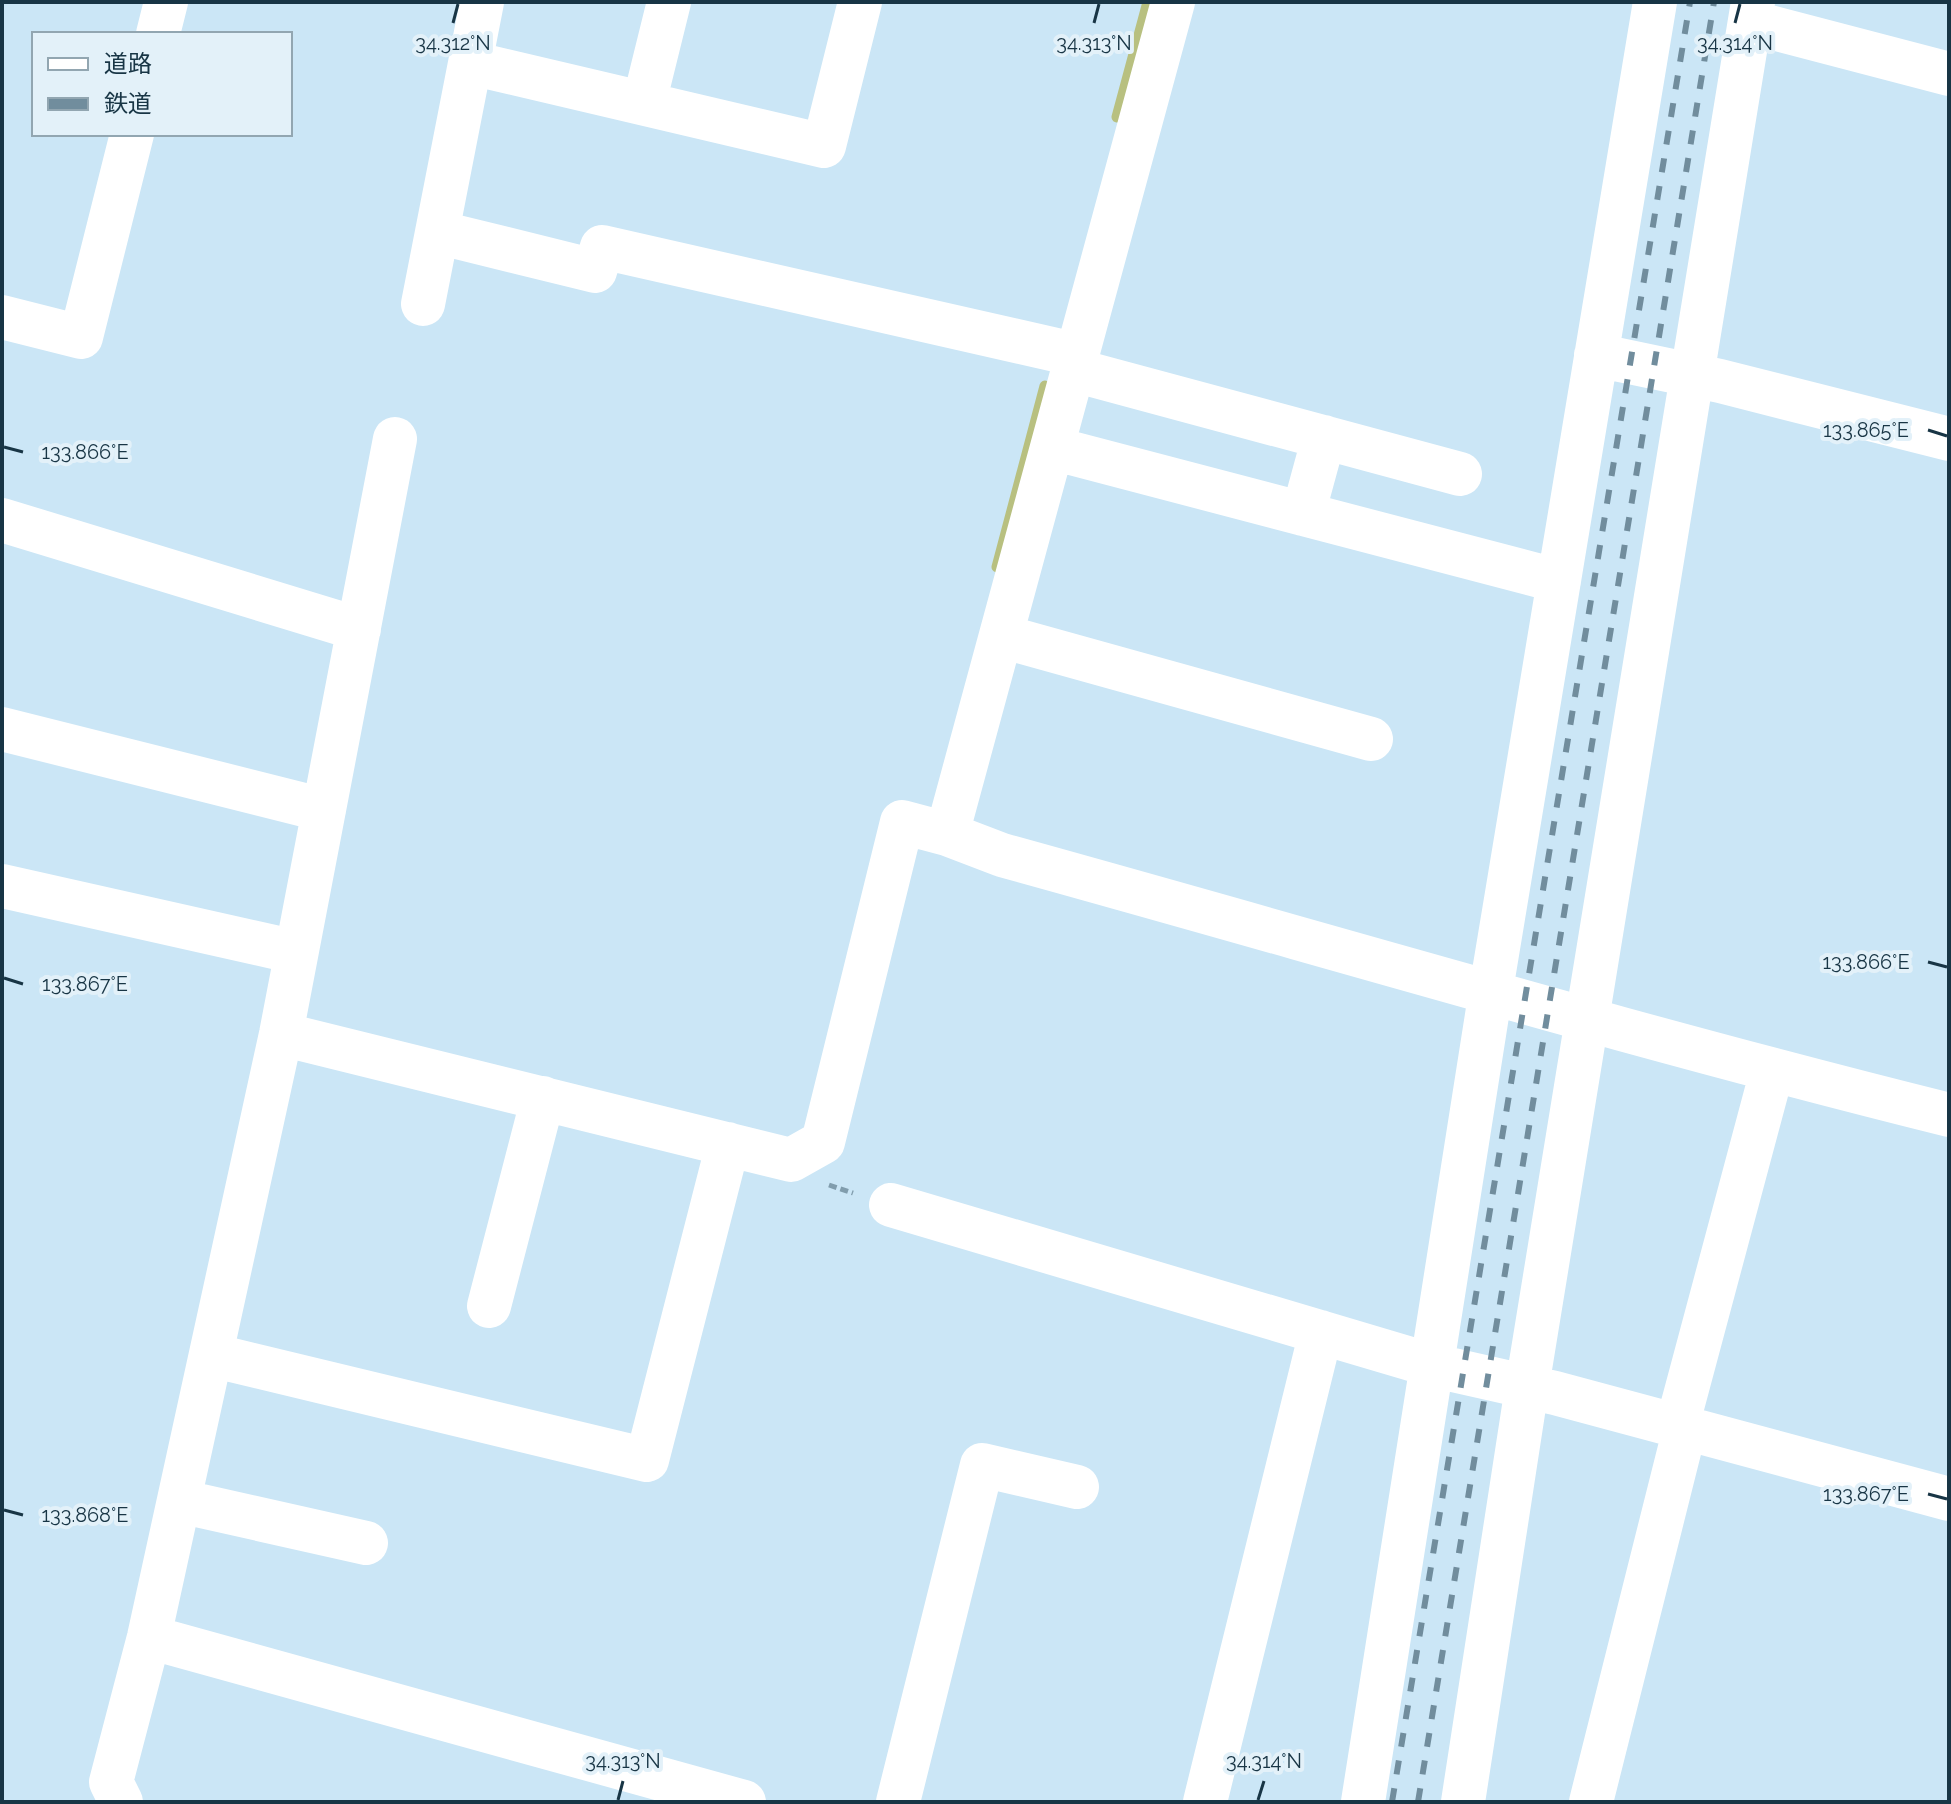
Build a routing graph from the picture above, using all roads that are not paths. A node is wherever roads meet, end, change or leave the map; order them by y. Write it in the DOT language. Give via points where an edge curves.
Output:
graph roads {
  1 [pos="166,2"];
  2 [pos="482,2"];
  3 [pos="669,2"];
  4 [pos="860,2"];
  5 [pos="1173,2"];
  6 [pos="1655,2"];
  7 [pos="1752,12"];
  8 [pos="158,32"];
  9 [pos="471,63"];
  10 [pos="1949,74"];
  11 [pos="644,103"];
  12 [pos="131,136"];
  13 [pos="437,232"];
  14 [pos="423,304"];
  15 [pos="2,317"];
  16 [pos="1596,355"];
  17 [pos="1076,362"];
  18 [pos="1692,375"];
  19 [pos="1324,437"];
  20 [pos="395,439"];
  21 [pos="1949,439"];
  22 [pos="1052,448"];
  23 [pos="1460,474"];
  24 [pos="1303,514"];
  25 [pos="2,520"];
  26 [pos="1559,581"];
  27 [pos="359,629"];
  28 [pos="1001,636"];
  29 [pos="2,729"];
  30 [pos="1371,739"];
  31 [pos="324,810"];
  32 [pos="947,834"];
  33 [pos="2,886"];
  34 [pos="296,952"];
  35 [pos="1491,990"];
  36 [pos="1588,1019"];
  37 [pos="281,1034"];
  38 [pos="1772,1071"];
  39 [pos="543,1098"];
  40 [pos="1949,1115"];
  41 [pos="728,1144"];
  42 [pos="891,1205"];
  43 [pos="489,1306"];
  44 [pos="1321,1332"];
  45 [pos="211,1355"];
  46 [pos="1431,1365"];
  47 [pos="1527,1387"];
  48 [pos="1681,1427"];
  49 [pos="1077,1487"];
  50 [pos="1949,1499"];
  51 [pos="179,1501"];
  52 [pos="366,1543"];
  53 [pos="149,1637"];
  54 [pos="121,1802"];
  55 [pos="744,1802"];
  56 [pos="898,1802"];
  57 [pos="1205,1802"];
  58 [pos="1363,1802"];
  59 [pos="1463,1802"];
  60 [pos="1591,1802"];
  1 -- 8 [label="street"];
  2 -- 9 [label="street"];
  3 -- 11 [label="street"];
  4 -- 11 [label="street" via="824,146"];
  5 -- 17 [label="street"];
  6 -- 16 [label="street"];
  7 -- 10 [label="street"];
  7 -- 18 [label="street"];
  9 -- 11 [label="street"];
  9 -- 13 [label="street"];
  12 -- 15 [label="street" via="81,337"];
  13 -- 14 [label="street"];
  13 -- 17 [label="street" via="595,271 602,247"];
  16 -- 18 [label="street"];
  16 -- 26 [label="street"];
  17 -- 19 [label="street"];
  17 -- 22 [label="street"];
  18 -- 21 [label="street"];
  18 -- 36 [label="street"];
  19 -- 23 [label="street"];
  19 -- 24 [label="street"];
  20 -- 27 [label="street"];
  22 -- 24 [label="street"];
  22 -- 28 [label="street"];
  24 -- 26 [label="street"];
  25 -- 27 [label="street"];
  26 -- 35 [label="street"];
  27 -- 31 [label="street"];
  28 -- 30 [label="street"];
  28 -- 32 [label="street"];
  29 -- 31 [label="street"];
  31 -- 34 [label="street"];
  32 -- 35 [label="street" via="1002,855"];
  32 -- 41 [label="street" via="902,822 823,1142 791,1160"];
  33 -- 34 [label="street"];
  34 -- 37 [label="street"];
  35 -- 36 [label="street"];
  35 -- 46 [label="street"];
  36 -- 38 [label="street"];
  36 -- 47 [label="street"];
  37 -- 39 [label="street"];
  37 -- 45 [label="street"];
  38 -- 40 [label="street"];
  38 -- 48 [label="street"];
  39 -- 41 [label="street"];
  39 -- 43 [label="street"];
  41 -- 45 [label="street" via="647,1460"];
  42 -- 44 [label="street"];
  44 -- 46 [label="street"];
  44 -- 57 [label="street"];
  45 -- 51 [label="street"];
  46 -- 47 [label="street"];
  46 -- 58 [label="street"];
  47 -- 48 [label="street"];
  47 -- 59 [label="street"];
  48 -- 50 [label="street"];
  48 -- 60 [label="street"];
  49 -- 56 [label="street" via="982,1465"];
  51 -- 52 [label="street"];
  51 -- 53 [label="street"];
  53 -- 54 [label="street" via="111,1782"];
  53 -- 55 [label="street"];
}
